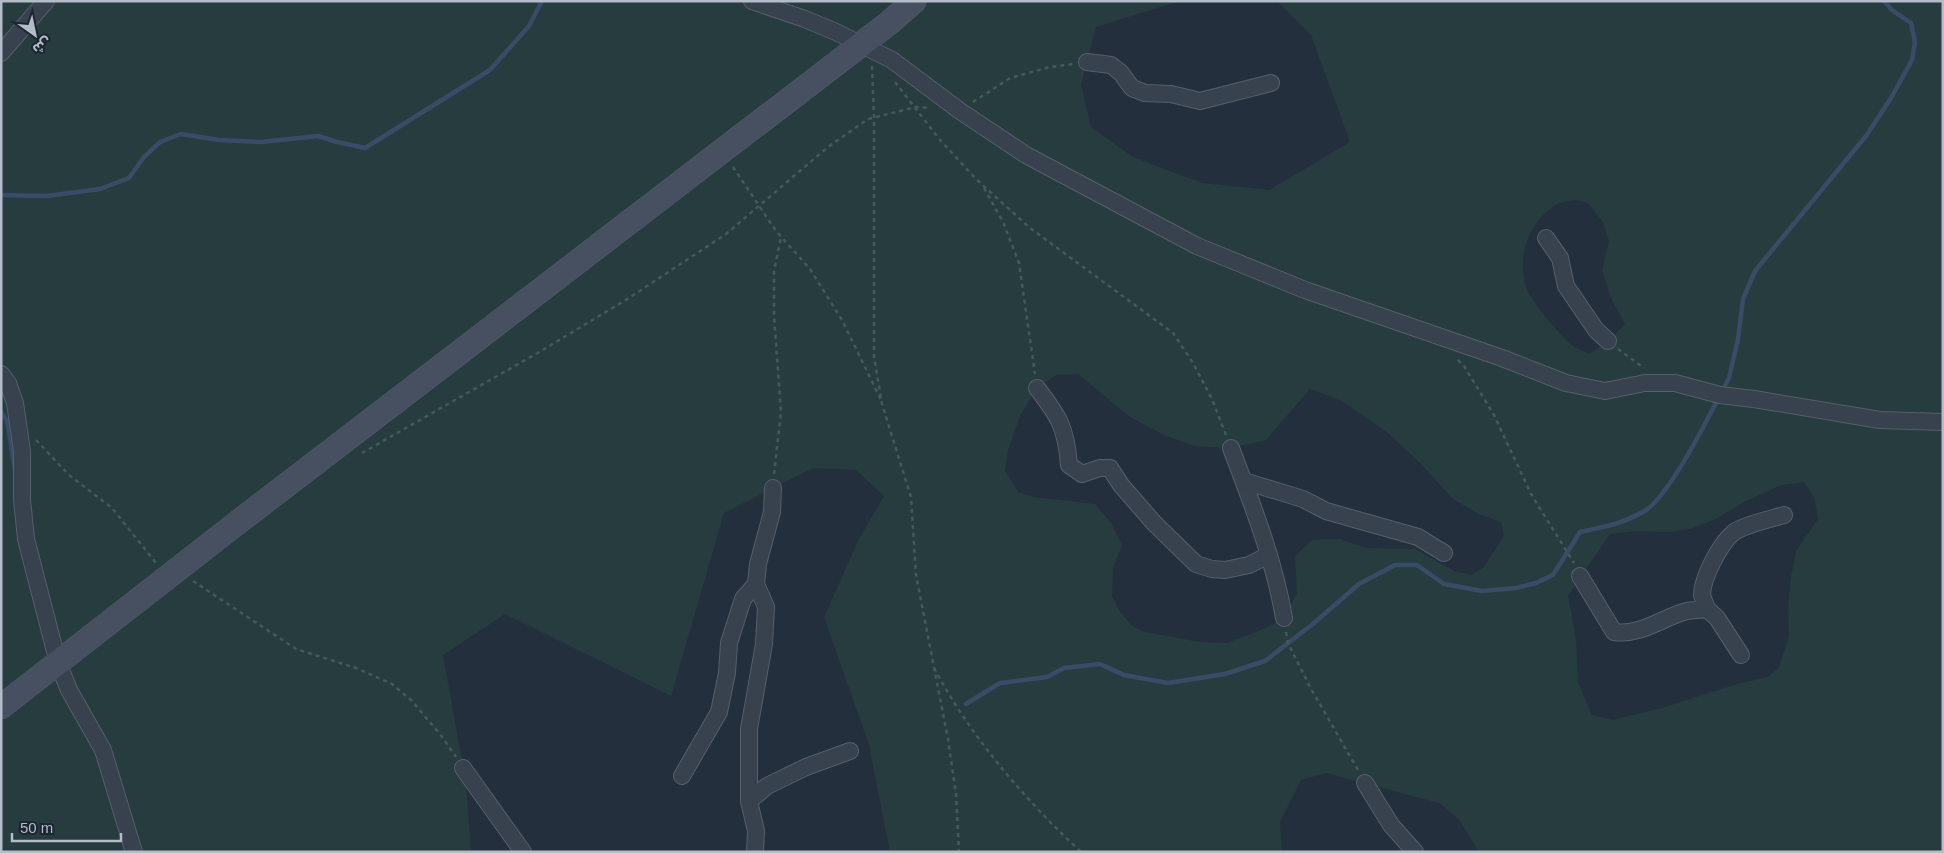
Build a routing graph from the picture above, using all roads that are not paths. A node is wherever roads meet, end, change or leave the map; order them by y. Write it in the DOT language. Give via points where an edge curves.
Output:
graph roads {
  1 [pos="46,1"];
  2 [pos="752,1"];
  3 [pos="914,1"];
  4 [pos="866,47"];
  5 [pos="1,53"];
  6 [pos="1087,62"];
  7 [pos="1270,83"];
  8 [pos="1546,238"];
  9 [pos="1608,341"];
  10 [pos="1,374"];
  11 [pos="1037,388"];
  12 [pos="1943,422"];
  13 [pos="1231,448"];
  14 [pos="1244,481"];
  15 [pos="773,488"];
  16 [pos="1784,515"];
  17 [pos="1444,553"];
  18 [pos="1269,556"];
  19 [pos="1580,576"];
  20 [pos="756,584"];
  21 [pos="1707,609"];
  22 [pos="1284,618"];
  23 [pos="1741,655"];
  24 [pos="58,663"];
  25 [pos="1,707"];
  26 [pos="850,751"];
  27 [pos="463,768"];
  28 [pos="682,776"];
  29 [pos="1365,783"];
  30 [pos="749,801"];
  31 [pos="134,852"];
  32 [pos="523,852"];
  33 [pos="755,852"];
  34 [pos="1415,852"];
  1 -- 5 [label="street"];
  2 -- 4 [label="street" via="805,19"];
  3 -- 4 [label="main road"];
  4 -- 12 [label="street" via="892,60 1026,155 1197,246 1305,290 1566,383 1605,391 1645,383 1674,383 1720,395 1880,420"];
  4 -- 24 [label="main road" via="722,151"];
  6 -- 7 [label="street" via="1111,65 1132,88 1145,93 1171,94 1200,101"];
  8 -- 9 [label="street" via="1560,258 1566,286 1596,330"];
  10 -- 24 [label="street" via="15,403 22,451 26,540"];
  11 -- 18 [label="street" via="1058,416 1067,441 1070,465 1082,474 1110,468 1154,524 1196,564 1225,570 1250,565"];
  13 -- 14 [label="street"];
  14 -- 17 [label="street" via="1303,499 1326,511 1418,537"];
  14 -- 18 [label="street"];
  15 -- 20 [label="street" via="772,512"];
  16 -- 21 [label="street" via="1733,533 1715,556 1705,578 1702,596"];
  18 -- 22 [label="street"];
  19 -- 21 [label="street" via="1614,632 1625,634 1687,611"];
  20 -- 28 [label="street" via="743,599 730,637 719,712"];
  20 -- 30 [label="street" via="766,607 764,644 749,729"];
  21 -- 23 [label="street" via="1717,618"];
  24 -- 25 [label="main road"];
  24 -- 31 [label="street" via="69,690 103,750"];
  26 -- 30 [label="street" via="767,786"];
  27 -- 32 [label="street"];
  29 -- 34 [label="street" via="1391,825"];
  30 -- 33 [label="street" via="756,831"];
}
